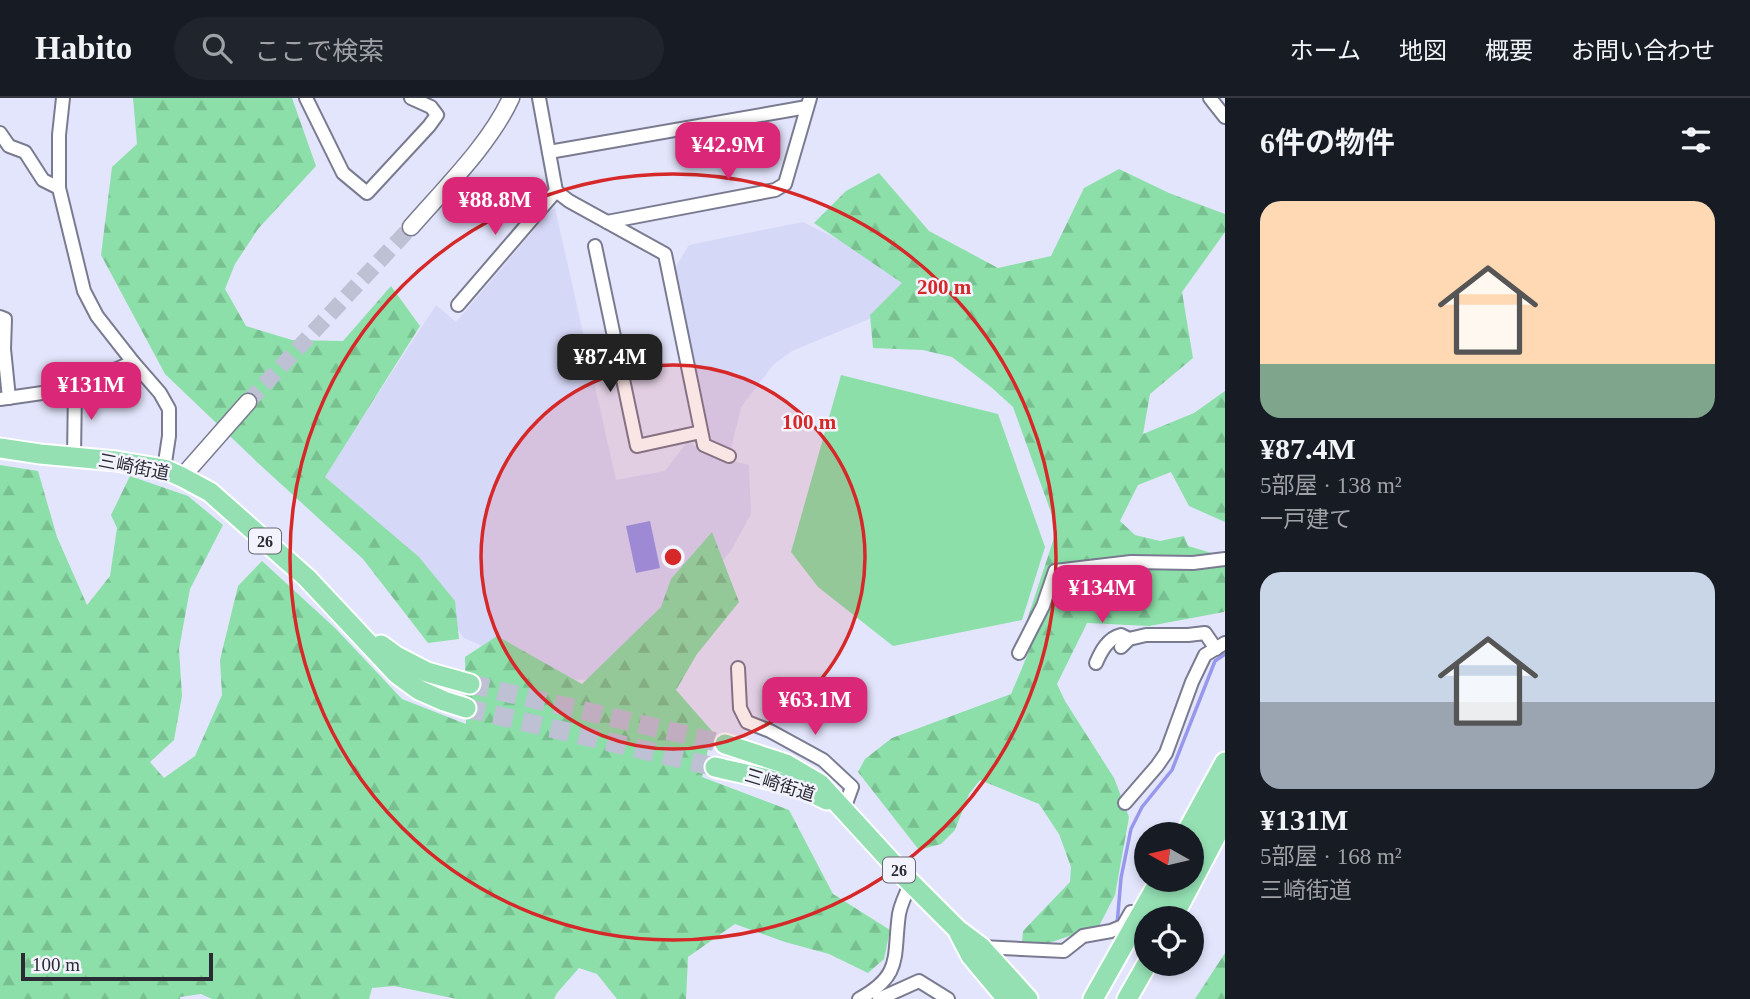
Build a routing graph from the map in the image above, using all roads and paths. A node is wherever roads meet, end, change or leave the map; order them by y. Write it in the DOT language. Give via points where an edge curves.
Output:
graph roads {
  1 [pos="64,98"];
  2 [pos="306,98"];
  3 [pos="411,98"];
  4 [pos="511,98"];
  5 [pos="539,98"];
  6 [pos="1209,98"];
  7 [pos="808,102"];
  8 [pos="1225,117"];
  9 [pos="0,133"];
  10 [pos="550,152"];
  11 [pos="59,188"];
  12 [pos="556,191"];
  13 [pos="607,222"];
  14 [pos="411,228"];
  15 [pos="595,246"];
  16 [pos="458,305"];
  17 [pos="0,317"];
  18 [pos="133,362"];
  19 [pos="75,387"];
  20 [pos="5,398"];
  21 [pos="248,402"];
  22 [pos="701,432"];
  23 [pos="0,448"];
  24 [pos="729,456"];
  25 [pos="74,457"];
  26 [pos="173,473"];
  27 [pos="1225,559"];
  28 [pos="1220,646"];
  29 [pos="1019,653"];
  30 [pos="1096,663"];
  31 [pos="738,668"];
  32 [pos="423,681"];
  33 [pos="470,684"];
  34 [pos="466,708"];
  35 [pos="725,744"];
  36 [pos="1225,750"];
  37 [pos="1225,762"];
  38 [pos="715,766"];
  39 [pos="1225,789"];
  40 [pos="1125,803"];
  41 [pos="844,809"];
  42 [pos="1225,819"];
  43 [pos="1184,822"];
  44 [pos="1192,822"];
  45 [pos="1204,828"];
  46 [pos="911,883"];
  47 [pos="1143,892"];
  48 [pos="1153,892"];
  49 [pos="1179,906"];
  50 [pos="957,929"];
  51 [pos="981,947"];
  52 [pos="1134,955"];
  53 [pos="1140,976"];
  54 [pos="859,999"];
  55 [pos="879,999"];
  56 [pos="948,999"];
  57 [pos="1007,999"];
  58 [pos="1028,999"];
  59 [pos="1093,999"];
  60 [pos="1108,999"];
  61 [pos="1127,999"];
  1 -- 11 [label="street"];
  2 -- 3 [label="street" via="343,173 367,193 437,115"];
  4 -- 14 [label="street" via="488,138"];
  5 -- 10 [label="street"];
  6 -- 8 [label="street"];
  7 -- 10 [label="street"];
  7 -- 13 [label="street" via="785,184 775,190"];
  9 -- 11 [label="street" via="9,146 25,152 43,180"];
  10 -- 12 [label="street"];
  11 -- 18 [label="street" via="84,291 97,316"];
  12 -- 13 [label="street"];
  12 -- 16 [label="street"];
  13 -- 22 [label="street" via="665,254"];
  15 -- 22 [label="street" via="638,446"];
  17 -- 20 [label="street" via="5,319"];
  18 -- 19 [label="street"];
  18 -- 26 [label="street" via="169,409"];
  19 -- 20 [label="street"];
  19 -- 25 [label="street"];
  21 -- 26 [label="street"];
  22 -- 24 [label="street" via="704,445"];
  23 -- 25 [label="main road, 三崎街道 / 26"];
  25 -- 26 [label="main road, 三崎街道 / 26"];
  26 -- 32 [label="main road, 三崎街道 / 26" via="210,492 307,578 397,674"];
  27 -- 29 [label="street" via="1055,570 1044,606"];
  28 -- 30 [label="street" via="1205,633 1146,635 1125,643 1121,635 1104,648"];
  28 -- 40 [label="street" via="1205,655 1166,753"];
  31 -- 41 [label="street" via="740,708 747,722 823,760 852,787"];
  32 -- 33 [label="main road, 三崎街道 / 26"];
  32 -- 34 [label="main road, 三崎街道 / 26" via="443,701"];
  35 -- 41 [label="main road, 三崎街道 / 26" via="786,764 820,784"];
  36 -- 43 [label="street"];
  37 -- 44 [label="main road"];
  38 -- 41 [label="main road, 三崎街道 / 26" via="815,794"];
  39 -- 45 [label="main road"];
  41 -- 46 [label="main road, 三崎街道 / 26"];
  42 -- 49 [label="main road"];
  46 -- 50 [label="main road, 三崎街道 / 26"];
  46 -- 54 [label="street" via="899,913 895,963 887,978"];
  47 -- 51 [label="street" via="1123,926 1083,936 1063,951"];
  48 -- 59 [label="main road"];
  50 -- 51 [label="main road, 三崎街道 / 26"];
  50 -- 57 [label="main road, 三崎街道 / 26" via="971,956"];
  51 -- 58 [label="main road, 三崎街道 / 26"];
  52 -- 60 [label="main road"];
  53 -- 61 [label="main road"];
  55 -- 56 [label="street" via="919,981"];
}
